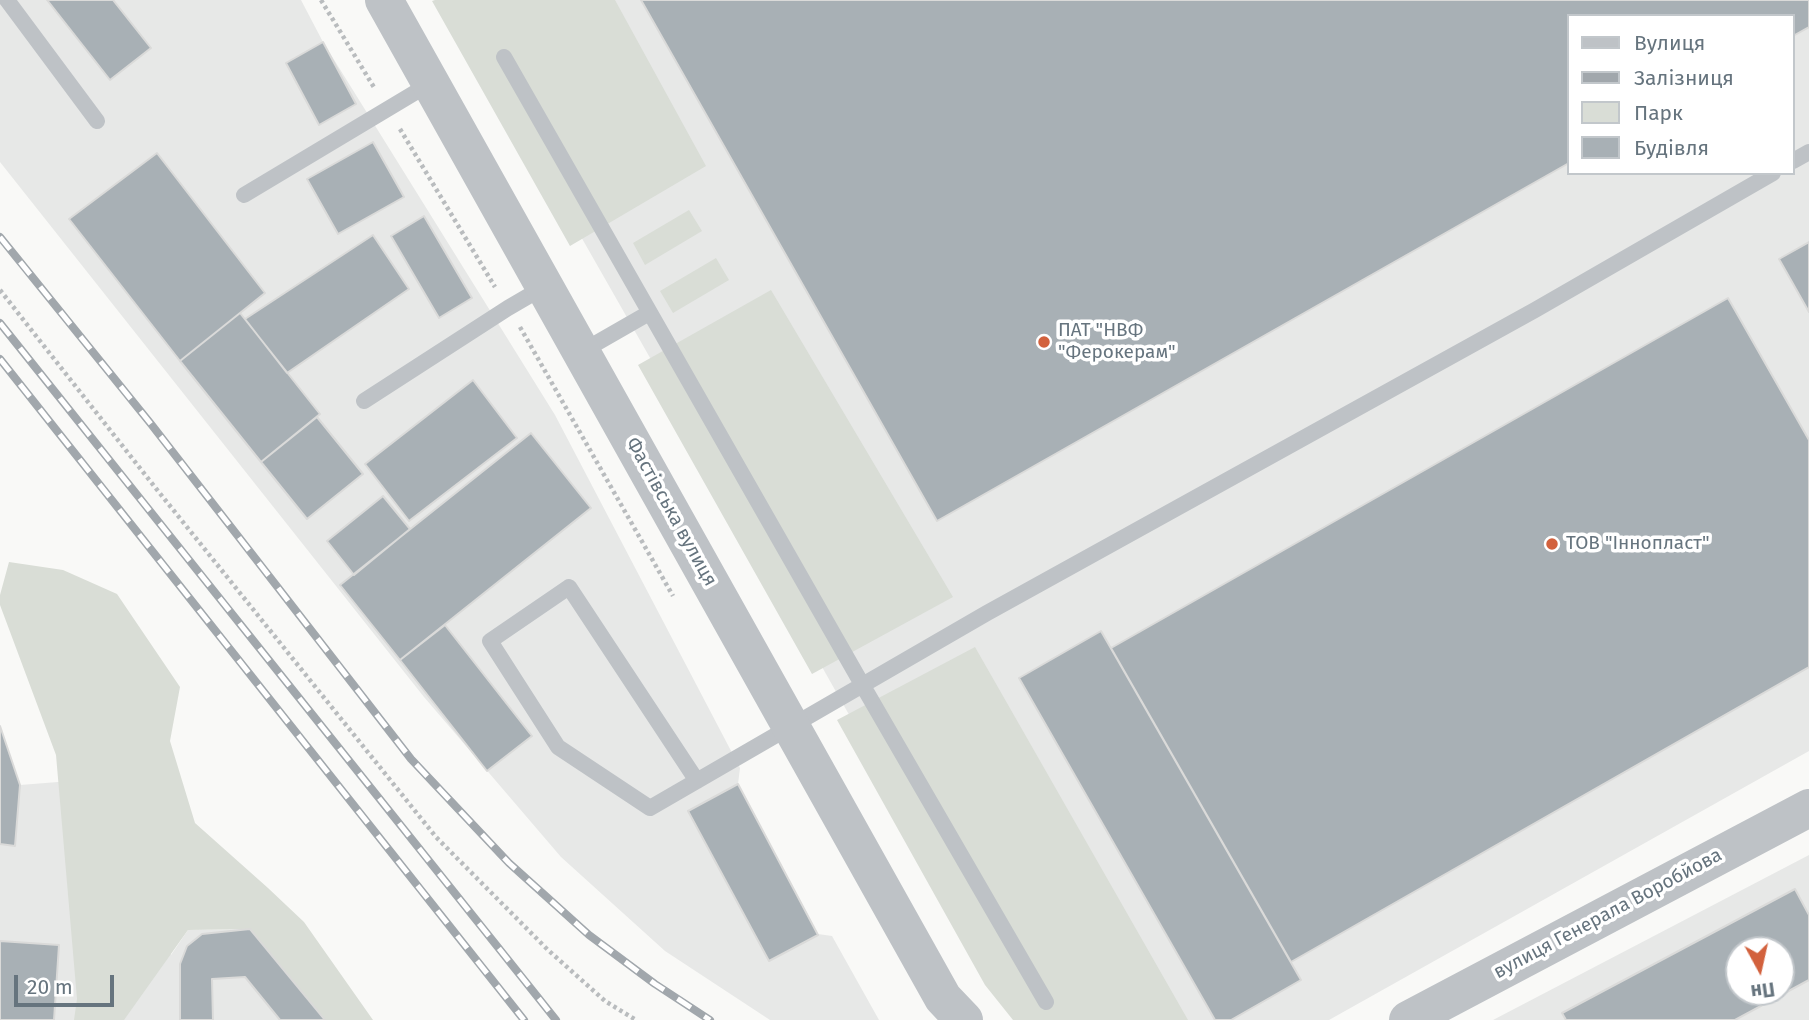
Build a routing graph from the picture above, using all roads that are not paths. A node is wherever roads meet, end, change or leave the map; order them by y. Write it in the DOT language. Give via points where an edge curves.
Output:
graph roads {
  1 [pos="7,0"];
  2 [pos="383,0"];
  3 [pos="503,57"];
  4 [pos="431,83"];
  5 [pos="97,121"];
  6 [pos="1770,175"];
  7 [pos="244,195"];
  8 [pos="544,286"];
  9 [pos="649,313"];
  10 [pos="582,352"];
  11 [pos="364,401"];
  12 [pos="863,686"];
  13 [pos="791,726"];
  14 [pos="697,781"];
  15 [pos="1809,808"];
  16 [pos="1046,1002"];
  17 [pos="964,1020"];
  18 [pos="1408,1020"];
  1 -- 5 [label="lane"];
  2 -- 4 [label="street, Фастівська вулиця"];
  3 -- 9 [label="lane"];
  4 -- 7 [label="lane"];
  4 -- 8 [label="street, Фастівська вулиця"];
  6 -- 12 [label="lane"];
  8 -- 10 [label="street, Фастівська вулиця"];
  8 -- 11 [label="lane"];
  9 -- 10 [label="lane"];
  9 -- 12 [label="lane"];
  10 -- 13 [label="street, Фастівська вулиця"];
  12 -- 13 [label="lane"];
  12 -- 16 [label="lane"];
  13 -- 14 [label="lane"];
  13 -- 17 [label="street, Фастівська вулиця" via="943,998"];
  14 -- 14 [label="lane" via="650,808 558,747 490,641 569,587"];
  15 -- 18 [label="street, вулиця Генерала Воробйова"];
}
